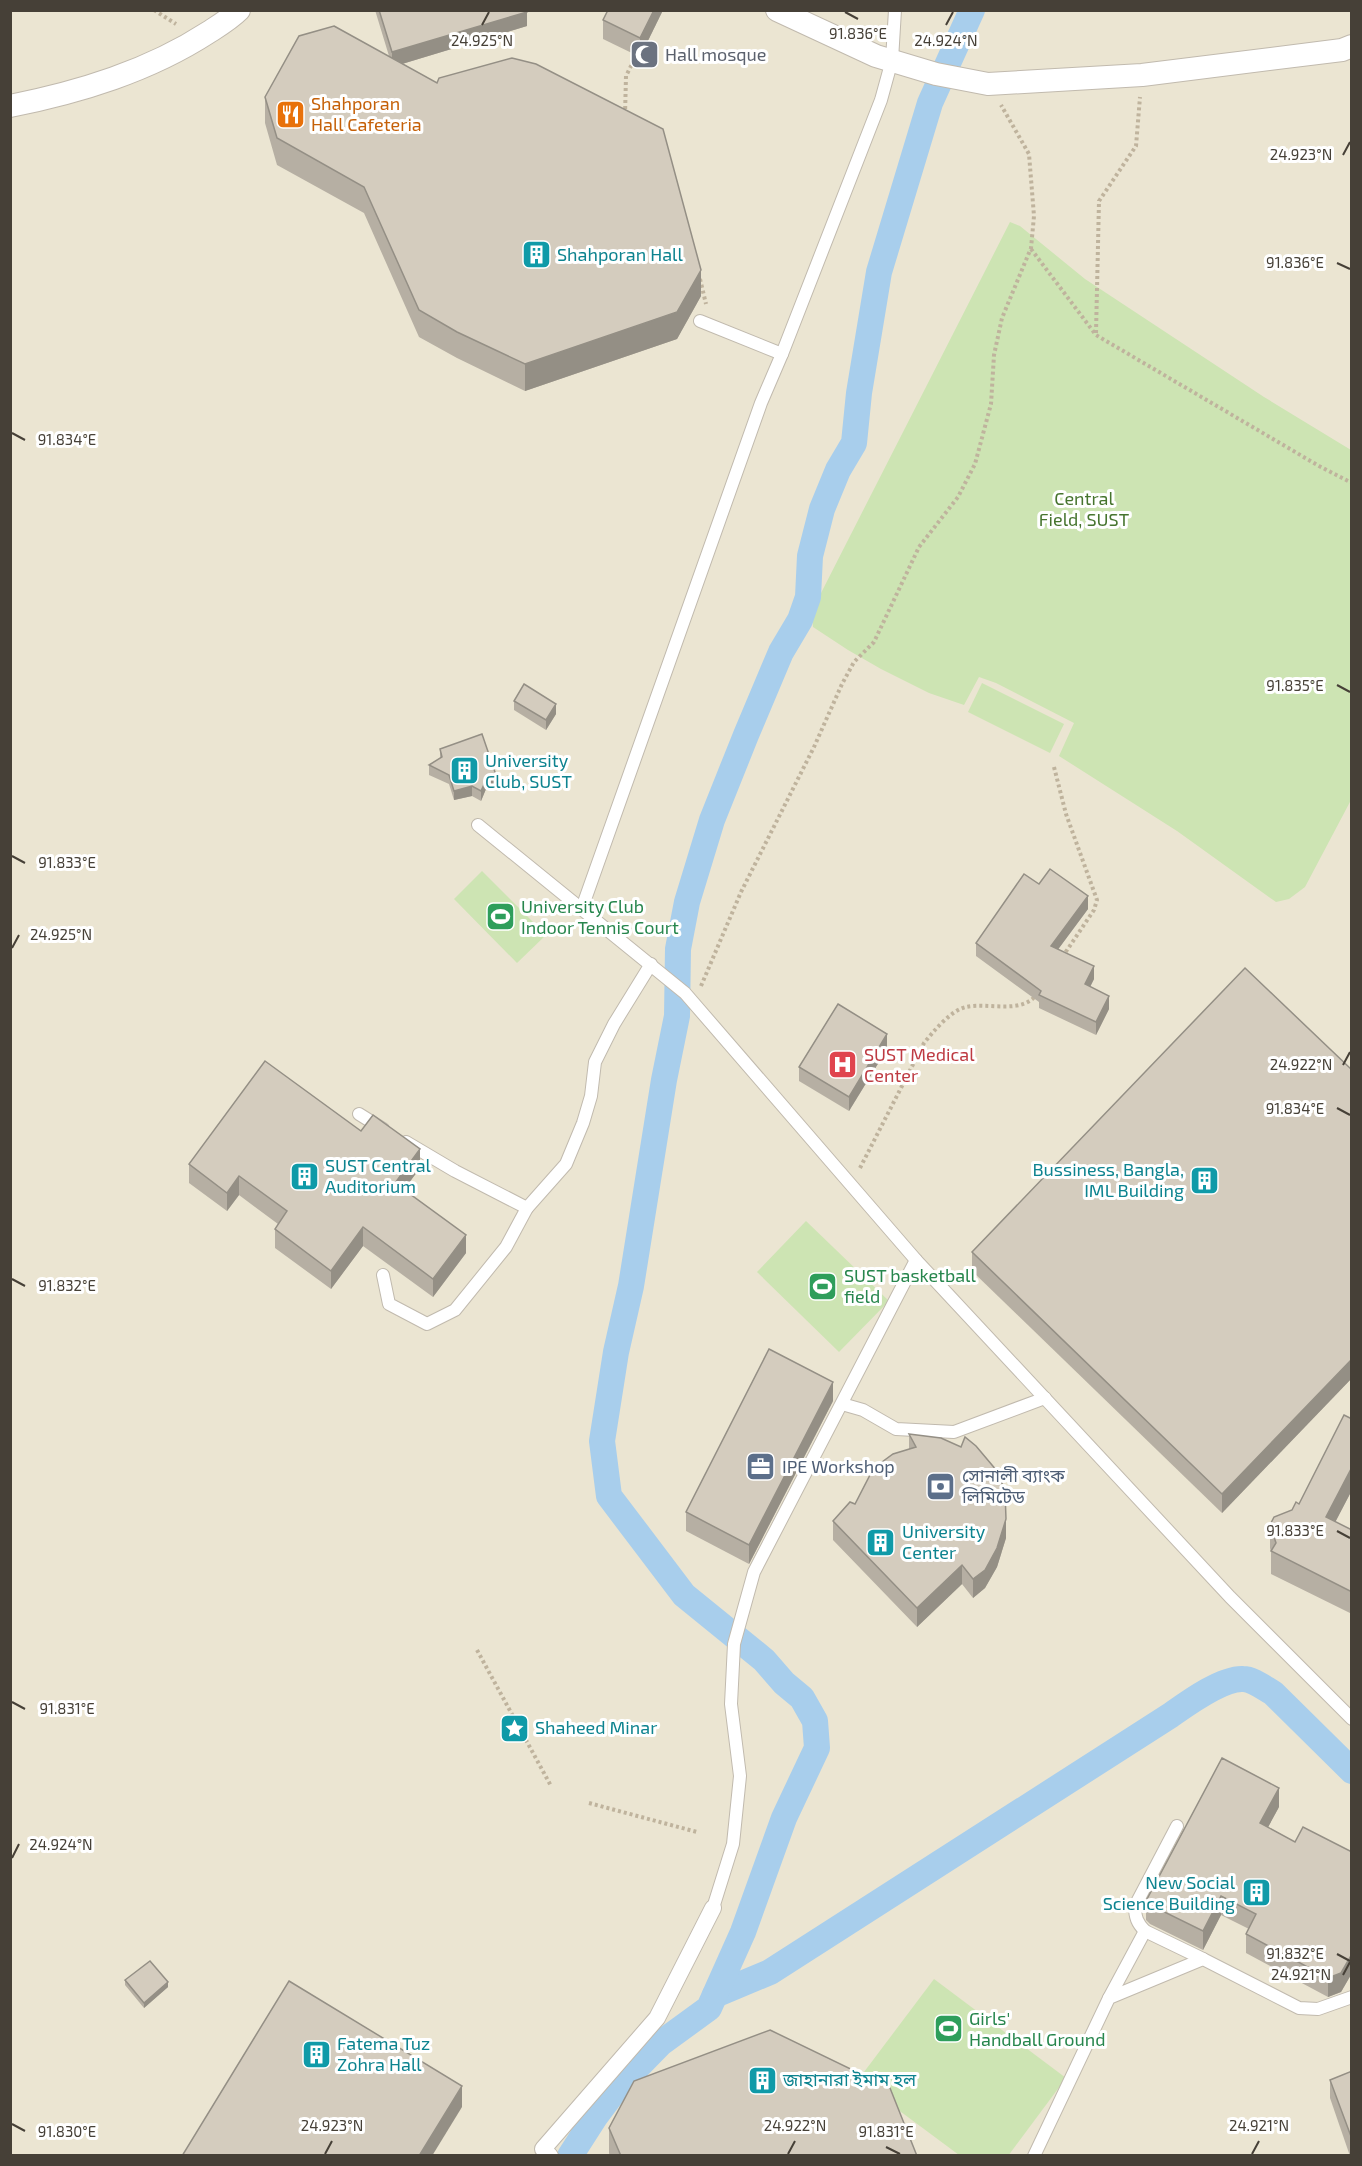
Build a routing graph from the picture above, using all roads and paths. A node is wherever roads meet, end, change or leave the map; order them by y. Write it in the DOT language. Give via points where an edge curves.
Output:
graph roads {
  1 [pos="239,10"];
  2 [pos="777,10"];
  3 [pos="895,10"];
  4 [pos="1352,46"];
  5 [pos="640,48"];
  6 [pos="892,60"];
  7 [pos="1142,75"];
  8 [pos="988,84"];
  9 [pos="10,106"];
  10 [pos="625,117"];
  11 [pos="1030,248"];
  12 [pos="698,269"];
  13 [pos="700,321"];
  14 [pos="1096,335"];
  15 [pos="782,354"];
  16 [pos="1352,483"];
  17 [pos="1054,767"];
  18 [pos="478,825"];
  19 [pos="582,908"];
  20 [pos="1059,962"];
  21 [pos="651,964"];
  22 [pos="1039,991"];
  23 [pos="695,1003"];
  24 [pos="359,1114"];
  25 [pos="851,1185"];
  26 [pos="527,1208"];
  27 [pos="916,1260"];
  28 [pos="383,1275"];
  29 [pos="1045,1398"];
  30 [pos="842,1404"];
  31 [pos="477,1650"];
  32 [pos="1352,1719"];
  33 [pos="551,1786"];
  34 [pos="589,1803"];
  35 [pos="1177,1826"];
  36 [pos="697,1832"];
  37 [pos="713,1908"];
  38 [pos="1145,1931"];
  39 [pos="1203,1959"];
  40 [pos="1352,1997"];
  41 [pos="1109,1998"];
  42 [pos="546,2152"];
  43 [pos="1034,2156"];
  1 -- 9 [label="street" via="184,48 129,73 90,88"];
  2 -- 6 [label="street"];
  3 -- 6 [label="lane"];
  4 -- 7 [label="street"];
  5 -- 10 [label="path" via="626,76"];
  6 -- 8 [label="street"];
  6 -- 15 [label="lane" via="881,100"];
  7 -- 8 [label="street"];
  7 -- 14 [label="path" via="1136,146 1099,201"];
  8 -- 11 [label="path" via="1029,154 1034,216"];
  11 -- 14 [label="path"];
  11 -- 23 [label="path" via="1002,318 993,355 991,404 975,464 958,497 920,547 874,642 854,662 842,684 741,892"];
  12 -- 13 [label="path" via="706,302"];
  13 -- 15 [label="lane"];
  14 -- 16 [label="path"];
  15 -- 19 [label="lane" via="760,403"];
  17 -- 20 [label="path" via="1066,814 1097,900"];
  18 -- 19 [label="lane"];
  19 -- 21 [label="lane"];
  21 -- 23 [label="lane"];
  21 -- 26 [label="lane" via="595,1062 591,1096 567,1164"];
  22 -- 25 [label="path" via="1032,1000 1017,1005 964,1007 935,1028"];
  23 -- 25 [label="lane"];
  24 -- 26 [label="lane" via="454,1171"];
  25 -- 27 [label="lane"];
  26 -- 28 [label="lane" via="507,1247 456,1310 427,1324 389,1304"];
  27 -- 29 [label="lane"];
  27 -- 30 [label="lane"];
  29 -- 30 [label="lane" via="954,1432 896,1429 863,1410"];
  29 -- 32 [label="lane" via="1230,1598"];
  30 -- 37 [label="lane" via="754,1572 734,1644 731,1704 740,1776 733,1844"];
  31 -- 33 [label="path"];
  34 -- 36 [label="path"];
  35 -- 38 [label="lane" via="1135,1906 1138,1924"];
  37 -- 42 [label="street" via="657,2018"];
  38 -- 39 [label="lane"];
  38 -- 41 [label="lane"];
  39 -- 40 [label="lane" via="1299,2008 1318,2009"];
  39 -- 41 [label="lane"];
  41 -- 43 [label="lane"];
}
